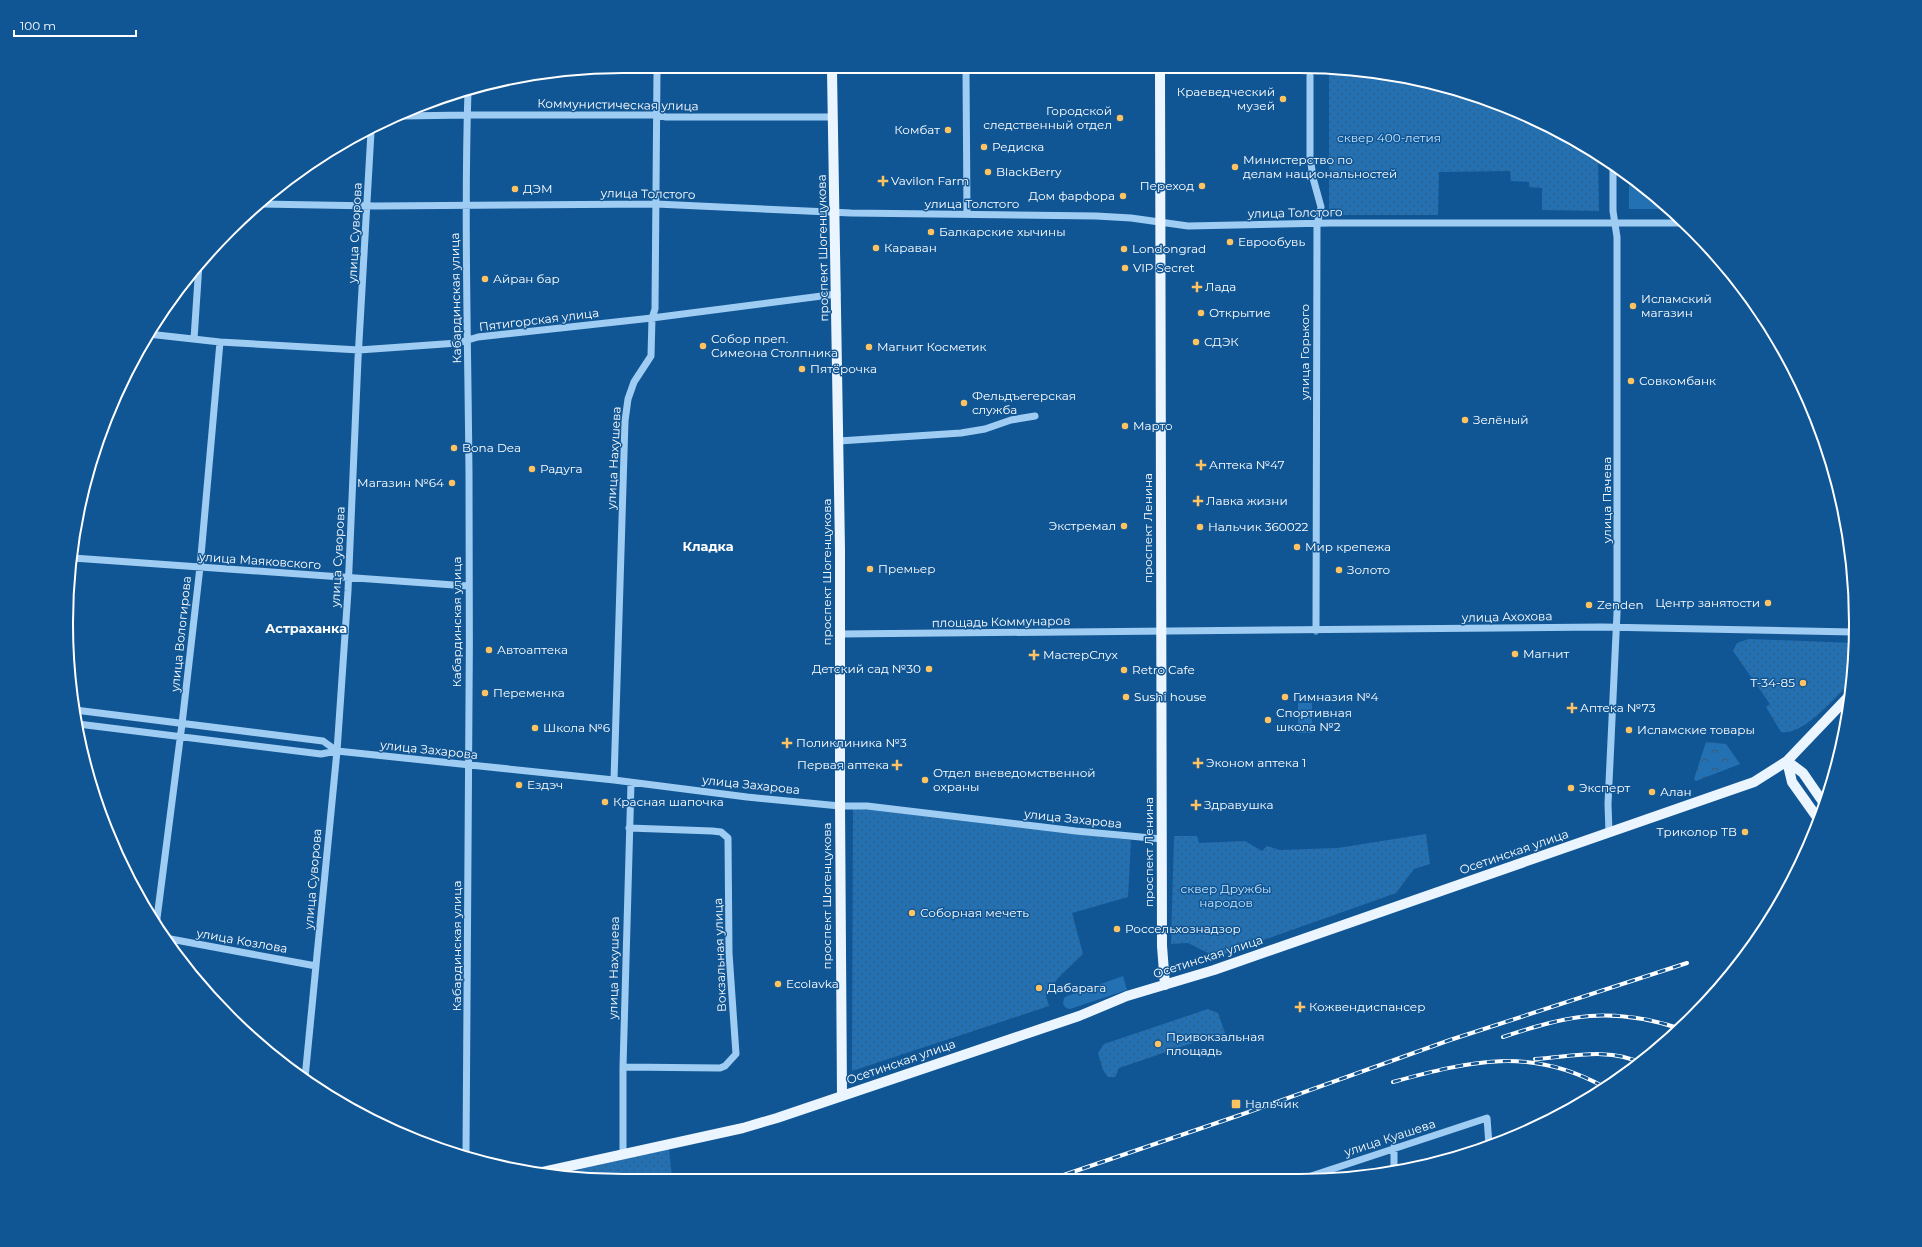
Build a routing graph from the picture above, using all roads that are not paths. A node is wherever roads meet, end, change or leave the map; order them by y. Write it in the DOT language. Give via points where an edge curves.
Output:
graph roads {
  1 [pos="657,73"];
  2 [pos="832,73"];
  3 [pos="966,73"];
  4 [pos="1160,73"];
  5 [pos="1310,76"];
  6 [pos="468,96"];
  7 [pos="468,115"];
  8 [pos="657,115"];
  9 [pos="411,116"];
  10 [pos="833,117"];
  11 [pos="372,134"];
  12 [pos="1613,172"];
  13 [pos="268,204"];
  14 [pos="656,204"];
  15 [pos="466,205"];
  16 [pos="367,206"];
  17 [pos="836,212"];
  18 [pos="967,214"];
  19 [pos="1161,222"];
  20 [pos="1615,223"];
  21 [pos="1676,223"];
  22 [pos="1317,225"];
  23 [pos="198,275"];
  24 [pos="837,294"];
  25 [pos="652,318"];
  26 [pos="155,335"];
  27 [pos="194,339"];
  28 [pos="468,341"];
  29 [pos="220,342"];
  30 [pos="359,350"];
  31 [pos="1035,416"];
  32 [pos="839,441"];
  33 [pos="77,558"];
  34 [pos="200,567"];
  35 [pos="348,578"];
  36 [pos="468,586"];
  37 [pos="1616,627"];
  38 [pos="1316,630"];
  39 [pos="1161,632"];
  40 [pos="1849,632"];
  41 [pos="840,634"];
  42 [pos="1843,703"];
  43 [pos="81,711"];
  44 [pos="182,724"];
  45 [pos="83,725"];
  46 [pos="181,738"];
  47 [pos="337,751"];
  48 [pos="1786,761"];
  49 [pos="468,765"];
  50 [pos="614,780"];
  51 [pos="631,783"];
  52 [pos="1821,798"];
  53 [pos="840,806"];
  54 [pos="1815,814"];
  55 [pos="629,828"];
  56 [pos="1609,833"];
  57 [pos="1162,839"];
  58 [pos="157,915"];
  59 [pos="174,940"];
  60 [pos="316,966"];
  61 [pos="1165,985"];
  62 [pos="623,1068"];
  63 [pos="306,1072"];
  64 [pos="842,1096"];
  65 [pos="1489,1140"];
  66 [pos="1394,1147"];
  67 [pos="466,1151"];
  68 [pos="623,1154"];
  69 [pos="1394,1165"];
  70 [pos="555,1169"];
  71 [pos="1318,1173"];
  1 -- 8 [label="street, улица Нахушева"];
  2 -- 10 [label="main road, проспект Шогенцукова"];
  3 -- 18 [label="street"];
  4 -- 19 [label="main road, проспект Ленина"];
  5 -- 22 [label="street, улица Горького" via="1310,156 1321,207"];
  6 -- 7 [label="street, Кабардинская улица"];
  7 -- 8 [label="street, Коммунистическая улица"];
  7 -- 9 [label="street, Коммунистическая улица"];
  7 -- 15 [label="street, Кабардинская улица"];
  8 -- 10 [label="street, Коммунистическая улица" via="666,118"];
  8 -- 14 [label="street, улица Нахушева"];
  10 -- 17 [label="main road, проспект Шогенцукова"];
  11 -- 16 [label="street, улица Суворова"];
  12 -- 20 [label="street, улица Пачева"];
  13 -- 16 [label="street, улица Толстого"];
  14 -- 15 [label="street, улица Толстого"];
  14 -- 17 [label="street, улица Толстого"];
  14 -- 25 [label="street, улица Нахушева" via="655,309"];
  15 -- 16 [label="street, улица Толстого"];
  15 -- 28 [label="street, Кабардинская улица"];
  16 -- 30 [label="street, улица Суворова"];
  17 -- 18 [label="street, улица Толстого"];
  17 -- 24 [label="main road, проспект Шогенцукова"];
  18 -- 19 [label="street, улица Толстого" via="1096,216"];
  19 -- 22 [label="street, улица Толстого" via="1188,226"];
  19 -- 39 [label="main road, проспект Ленина"];
  20 -- 21 [label="street, улица Толстого"];
  20 -- 22 [label="street, улица Толстого"];
  20 -- 37 [label="street, улица Пачева" via="1618,371"];
  22 -- 38 [label="street, улица Горького"];
  23 -- 27 [label="street"];
  24 -- 25 [label="street, Пятигорская улица"];
  24 -- 32 [label="main road, проспект Шогенцукова"];
  25 -- 28 [label="street, Пятигорская улица" via="478,337"];
  25 -- 50 [label="street, улица Нахушева" via="651,356 634,382 628,399 625,421"];
  26 -- 27 [label="street, Пятигорская улица"];
  27 -- 29 [label="street, Пятигорская улица"];
  28 -- 30 [label="street, Пятигорская улица"];
  28 -- 36 [label="street, Кабардинская улица"];
  29 -- 30 [label="street, Пятигорская улица"];
  29 -- 34 [label="street, улица Вологирова"];
  30 -- 35 [label="street, улица Суворова"];
  31 -- 32 [label="street" via="961,433"];
  32 -- 41 [label="main road, проспект Шогенцукова"];
  33 -- 34 [label="street, улица Маяковского"];
  34 -- 35 [label="street, улица Маяковского"];
  34 -- 44 [label="street, улица Вологирова"];
  35 -- 36 [label="street, улица Маяковского"];
  35 -- 47 [label="street, улица Суворова"];
  36 -- 49 [label="street, Кабардинская улица"];
  37 -- 38 [label="street, улица Ахохова"];
  37 -- 40 [label="street, улица Ахохова"];
  37 -- 56 [label="street, улица Пачева"];
  38 -- 39 [label="street, улица Ахохова"];
  39 -- 41 [label="street, площадь Коммунаров" via="1133,630"];
  39 -- 57 [label="main road, проспект Ленина"];
  41 -- 53 [label="main road, проспект Шогенцукова"];
  42 -- 48 [label="main road, Осетинская улица"];
  43 -- 44 [label="street, улица Захарова"];
  44 -- 46 [label="street, улица Вологирова"];
  44 -- 47 [label="street, улица Захарова" via="323,741"];
  45 -- 46 [label="street, улица Захарова"];
  46 -- 47 [label="street, улица Захарова" via="321,754"];
  46 -- 58 [label="street, улица Вологирова"];
  47 -- 49 [label="street, улица Захарова"];
  47 -- 60 [label="street, улица Суворова"];
  48 -- 52 [label="main road" via="1803,773"];
  48 -- 54 [label="main road" via="1792,782"];
  48 -- 56 [label="main road, Осетинская улица" via="1754,782 1637,821"];
  49 -- 50 [label="street, улица Захарова"];
  49 -- 67 [label="street, Кабардинская улица"];
  50 -- 51 [label="street, улица Захарова"];
  51 -- 53 [label="street, улица Захарова"];
  51 -- 55 [label="street, улица Нахушева"];
  53 -- 57 [label="street, улица Захарова" via="867,806"];
  53 -- 64 [label="main road, проспект Шогенцукова"];
  55 -- 62 [label="street, улица Нахушева"];
  55 -- 62 [label="street, Вокзальная улица" via="712,831 721,832 728,838 730,953 736,1054 720,1068"];
  56 -- 61 [label="main road, Осетинская улица"];
  57 -- 61 [label="main road, проспект Ленина" via="1162,946"];
  59 -- 60 [label="street, улица Козлова"];
  60 -- 63 [label="street, улица Суворова"];
  61 -- 64 [label="main road, Осетинская улица"];
  62 -- 68 [label="street, улица Нахушева"];
  64 -- 68 [label="main road, Осетинская улица" via="743,1128"];
  65 -- 66 [label="street, улица Куашева" via="1487,1118"];
  66 -- 69 [label="street"];
  66 -- 71 [label="street, улица Куашева"];
  68 -- 70 [label="main road, Осетинская улица"];
}
